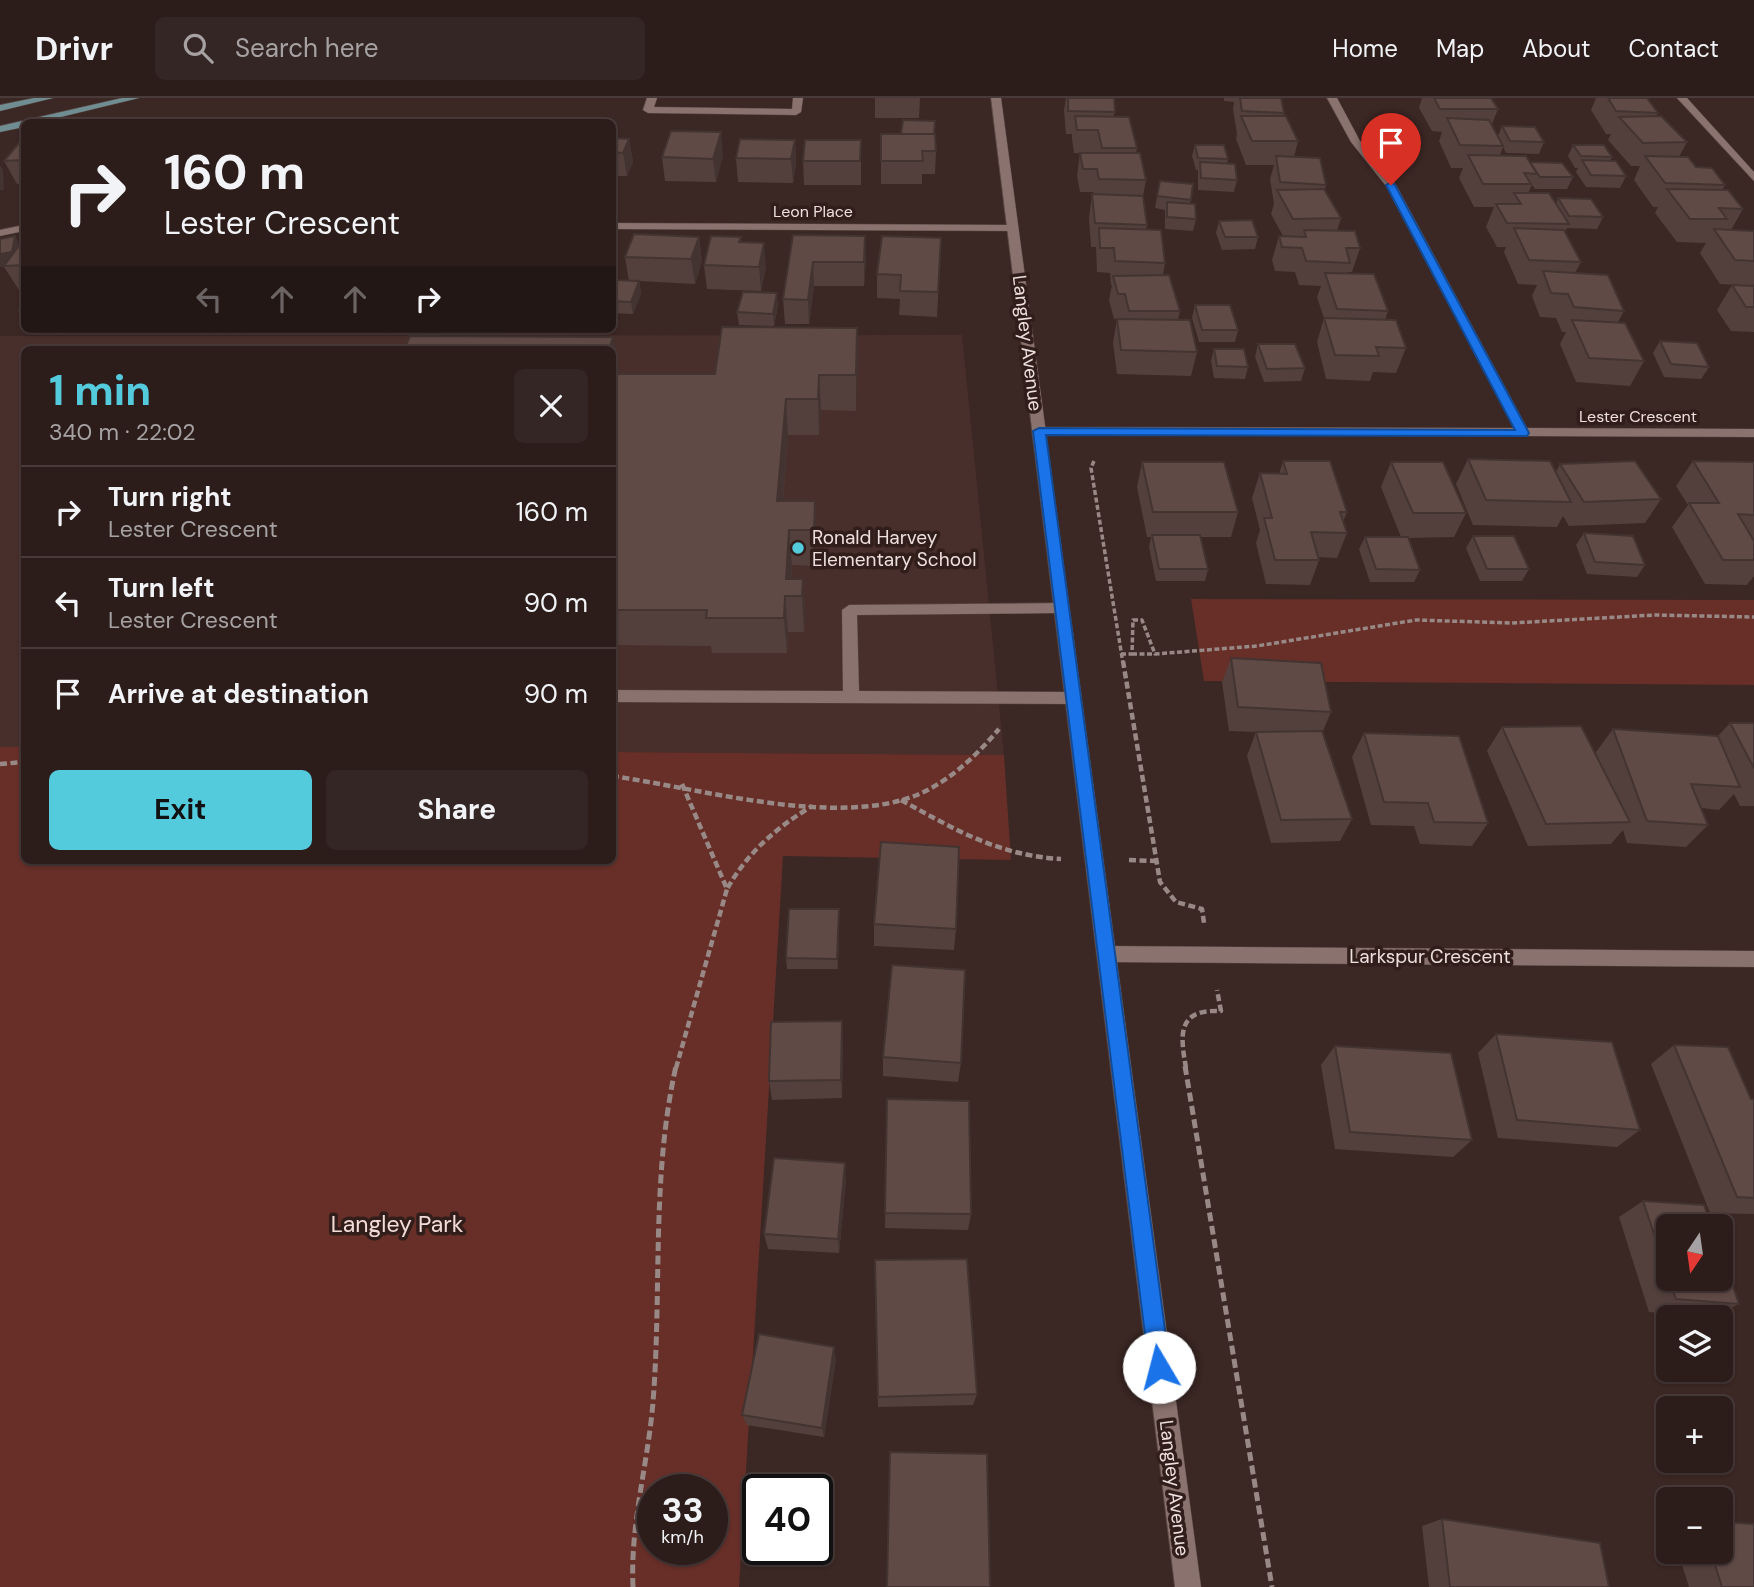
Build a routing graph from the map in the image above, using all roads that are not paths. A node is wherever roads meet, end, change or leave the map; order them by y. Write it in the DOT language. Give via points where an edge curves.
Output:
graph roads {
  1 [pos="48,98"];
  2 [pos="134,98"];
  3 [pos="652,98"];
  4 [pos="798,98"];
  5 [pos="996,98"];
  6 [pos="1332,98"];
  7 [pos="1682,98"];
  8 [pos="0,108"];
  9 [pos="44,119"];
  10 [pos="21,124"];
  11 [pos="0,129"];
  12 [pos="1754,178"];
  13 [pos="616,226"];
  14 [pos="1014,228"];
  15 [pos="21,229"];
  16 [pos="0,233"];
  17 [pos="1039,431"];
  18 [pos="1523,433"];
  19 [pos="1754,433"];
  20 [pos="1060,608"];
  21 [pos="616,696"];
  22 [pos="851,697"];
  23 [pos="1071,698"];
  24 [pos="1105,954"];
  25 [pos="1754,959"];
  26 [pos="1188,1587"];
  1 -- 8 [label="main road"];
  2 -- 9 [label="main road"];
  3 -- 4 [label="street" via="648,110 796,112"];
  5 -- 14 [label="street, Langley Avenue"];
  6 -- 18 [label="street" via="1356,142 1391,185"];
  7 -- 12 [label="street"];
  10 -- 11 [label="main road"];
  13 -- 14 [label="street, Leon Place"];
  14 -- 17 [label="street, Langley Avenue"];
  15 -- 16 [label="street"];
  17 -- 18 [label="street, Lester Crescent"];
  17 -- 20 [label="street, Langley Avenue"];
  18 -- 19 [label="street, Lester Crescent"];
  20 -- 22 [label="street" via="849,610"];
  20 -- 23 [label="street, Langley Avenue"];
  21 -- 22 [label="street"];
  22 -- 23 [label="street"];
  23 -- 24 [label="street, Langley Avenue"];
  24 -- 25 [label="street, Larkspur Crescent"];
  24 -- 26 [label="street, Langley Avenue"];
}
